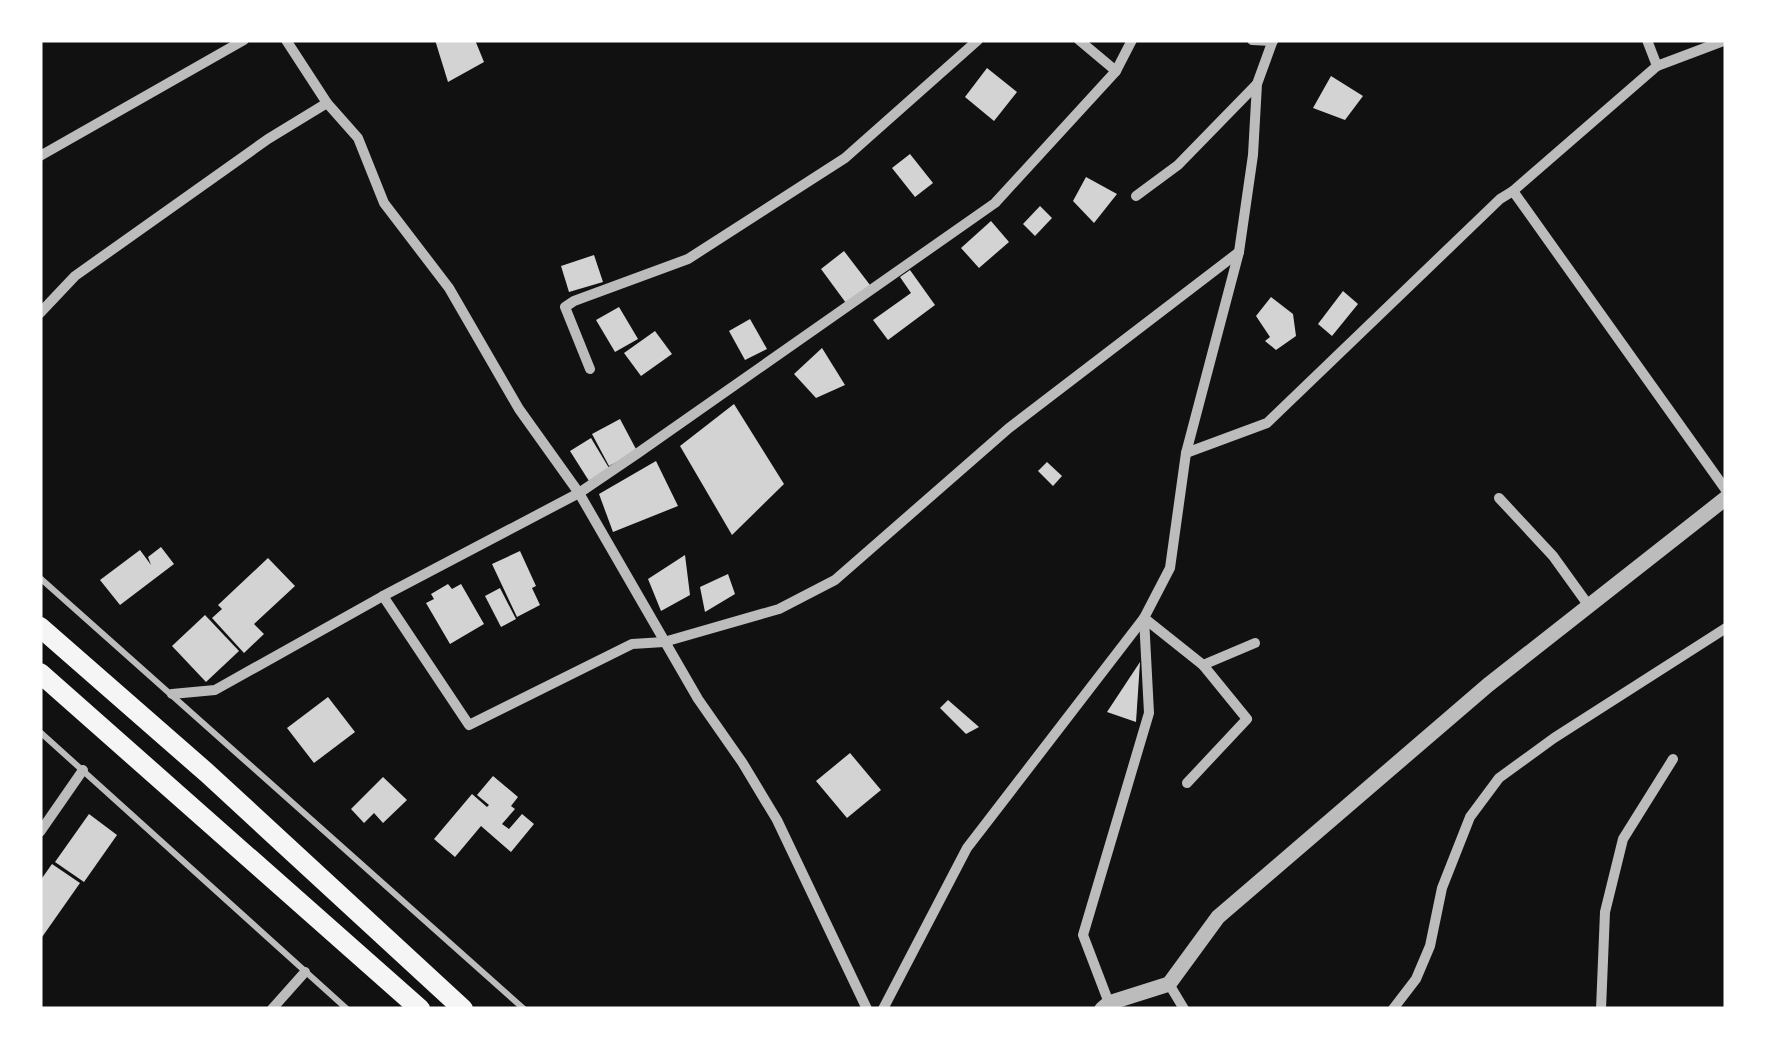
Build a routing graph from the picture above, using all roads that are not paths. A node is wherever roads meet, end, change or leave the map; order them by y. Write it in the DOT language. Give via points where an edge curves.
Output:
graph roads {
  1 [pos="244,40"];
  2 [pos="286,40"];
  3 [pos="978,40"];
  4 [pos="1079,40"];
  5 [pos="1132,40"];
  6 [pos="1252,40"];
  7 [pos="1273,40"];
  8 [pos="1647,40"];
  9 [pos="1726,40"];
  10 [pos="1657,66"];
  11 [pos="1116,72"];
  12 [pos="1257,84"];
  13 [pos="326,103"];
  14 [pos="40,156"];
  15 [pos="1513,191"];
  16 [pos="1136,196"];
  17 [pos="1239,252"];
  18 [pos="40,313"];
  19 [pos="590,370"];
  20 [pos="1186,453"];
  21 [pos="1726,490"];
  22 [pos="580,493"];
  23 [pos="1498,498"];
  24 [pos="1726,498"];
  25 [pos="40,578"];
  26 [pos="383,596"];
  27 [pos="1589,606"];
  28 [pos="1144,618"];
  29 [pos="40,627"];
  30 [pos="1726,628"];
  31 [pos="664,642"];
  32 [pos="1255,643"];
  33 [pos="1203,666"];
  34 [pos="40,674"];
  35 [pos="172,694"];
  36 [pos="40,732"];
  37 [pos="1673,759"];
  38 [pos="83,770"];
  39 [pos="1187,783"];
  40 [pos="40,832"];
  41 [pos="305,972"];
  42 [pos="1169,984"];
  43 [pos="1106,1006"];
  44 [pos="272,1009"];
  45 [pos="347,1009"];
  46 [pos="420,1009"];
  47 [pos="464,1009"];
  48 [pos="524,1009"];
  49 [pos="868,1009"];
  50 [pos="883,1009"];
  51 [pos="1184,1009"];
  52 [pos="1393,1009"];
  53 [pos="1601,1009"];
  1 -- 14 [label="street"];
  2 -- 13 [label="street"];
  3 -- 19 [label="street" via="845,158 688,259 566,307"];
  4 -- 11 [label="street"];
  5 -- 11 [label="street"];
  6 -- 7 [label="street"];
  7 -- 12 [label="street"];
  8 -- 10 [label="street"];
  9 -- 10 [label="street"];
  10 -- 15 [label="street"];
  11 -- 22 [label="street" via="995,203"];
  12 -- 16 [label="street" via="1178,165"];
  12 -- 17 [label="street"];
  13 -- 18 [label="street" via="75,276"];
  13 -- 22 [label="street" via="358,138 384,203 448,288 519,409"];
  15 -- 20 [label="street" via="1267,422"];
  15 -- 21 [label="street"];
  17 -- 20 [label="street"];
  17 -- 31 [label="street" via="1009,428 835,580 779,609"];
  20 -- 28 [label="street" via="1170,568"];
  22 -- 26 [label="street"];
  22 -- 31 [label="street"];
  23 -- 27 [label="street"];
  24 -- 27 [label="street"];
  25 -- 35 [label="lane"];
  26 -- 31 [label="street" via="469,725 632,644"];
  26 -- 35 [label="street" via="216,690"];
  27 -- 42 [label="street" via="1218,917"];
  28 -- 33 [label="street"];
  28 -- 43 [label="street" via="1149,714 1084,935"];
  28 -- 50 [label="street" via="967,848"];
  29 -- 47 [label="highway"];
  30 -- 52 [label="street" via="1499,778 1470,817 1442,888 1430,946"];
  31 -- 49 [label="street" via="777,820"];
  32 -- 33 [label="street"];
  33 -- 39 [label="street" via="1247,718"];
  34 -- 46 [label="highway"];
  35 -- 48 [label="lane"];
  36 -- 38 [label="lane"];
  37 -- 53 [label="street" via="1622,839 1605,912"];
  38 -- 40 [label="street"];
  38 -- 41 [label="lane"];
  41 -- 44 [label="street"];
  41 -- 45 [label="lane"];
  42 -- 43 [label="street"];
  42 -- 51 [label="street"];
}
